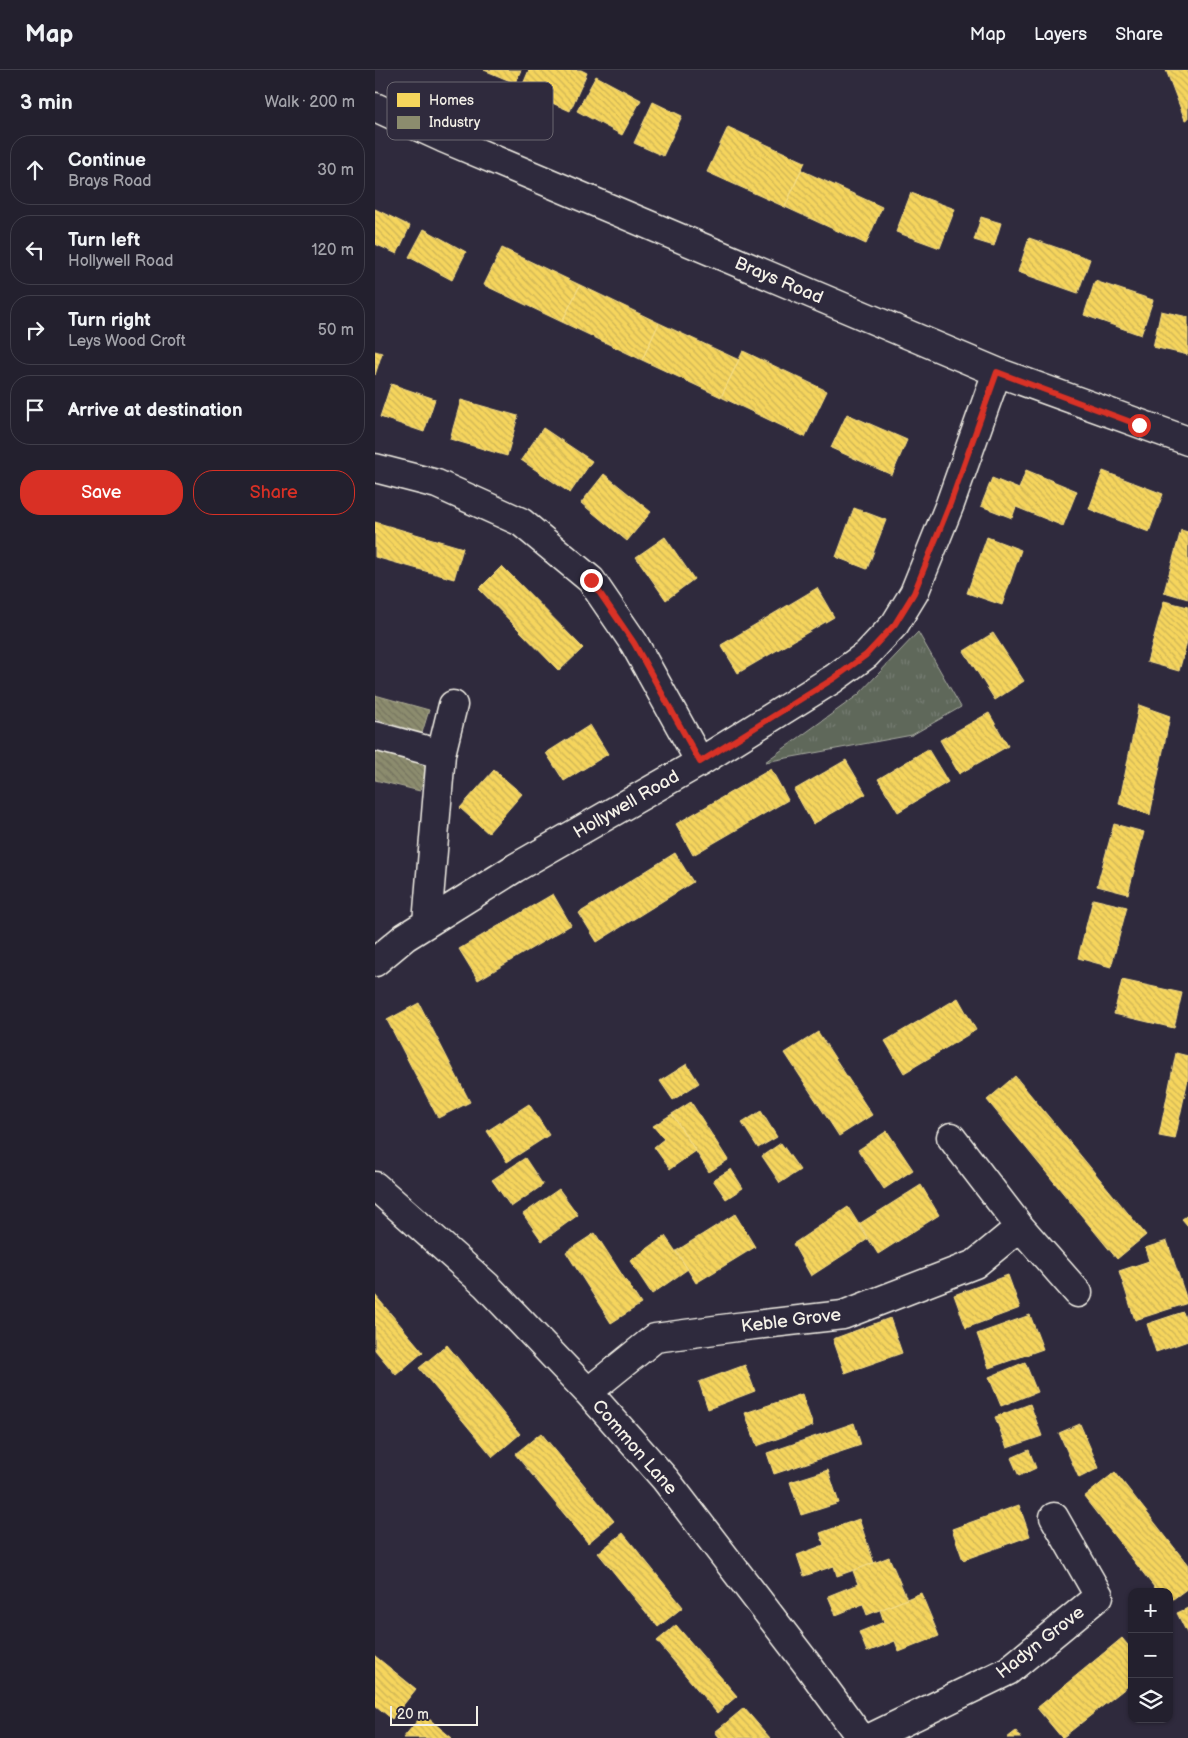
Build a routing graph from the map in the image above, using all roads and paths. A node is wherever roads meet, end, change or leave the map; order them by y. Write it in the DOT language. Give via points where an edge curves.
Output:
graph roads {
  1 [pos="375,107"];
  2 [pos="387,112"];
  3 [pos="448,140"];
  4 [pos="997,372"];
  5 [pos="1188,441"];
  6 [pos="375,468"];
  7 [pos="453,705"];
  8 [pos="375,736"];
  9 [pos="441,754"];
  10 [pos="700,762"];
  11 [pos="427,923"];
  12 [pos="375,962"];
  13 [pos="951,1137"];
  14 [pos="375,1186"];
  15 [pos="1020,1227"];
  16 [pos="1078,1293"];
  17 [pos="588,1392"];
  18 [pos="1054,1517"];
  19 [pos="861,1738"];
  20 [pos="870,1738"];
  1 -- 2 [label="street, Brays Road"];
  3 -- 4 [label="street, Brays Road"];
  4 -- 5 [label="street, Brays Road"];
  4 -- 10 [label="street, Hollywell Road" via="914,593 895,624 866,655 833,679"];
  6 -- 10 [label="street" via="437,484 521,522 591,580 634,643"];
  7 -- 9 [label="street"];
  8 -- 9 [label="street"];
  9 -- 11 [label="street"];
  10 -- 11 [label="street, Hollywell Road" via="515,868"];
  11 -- 12 [label="street, Hollywell Road"];
  13 -- 15 [label="street"];
  14 -- 17 [label="street, Common Lane" via="486,1285"];
  15 -- 16 [label="street"];
  15 -- 17 [label="street, Keble Grove" via="975,1264 843,1315 655,1338"];
  17 -- 19 [label="street, Common Lane" via="665,1478"];
  18 -- 20 [label="street, Hadyn Grove" via="1099,1596 1008,1671"];
}
